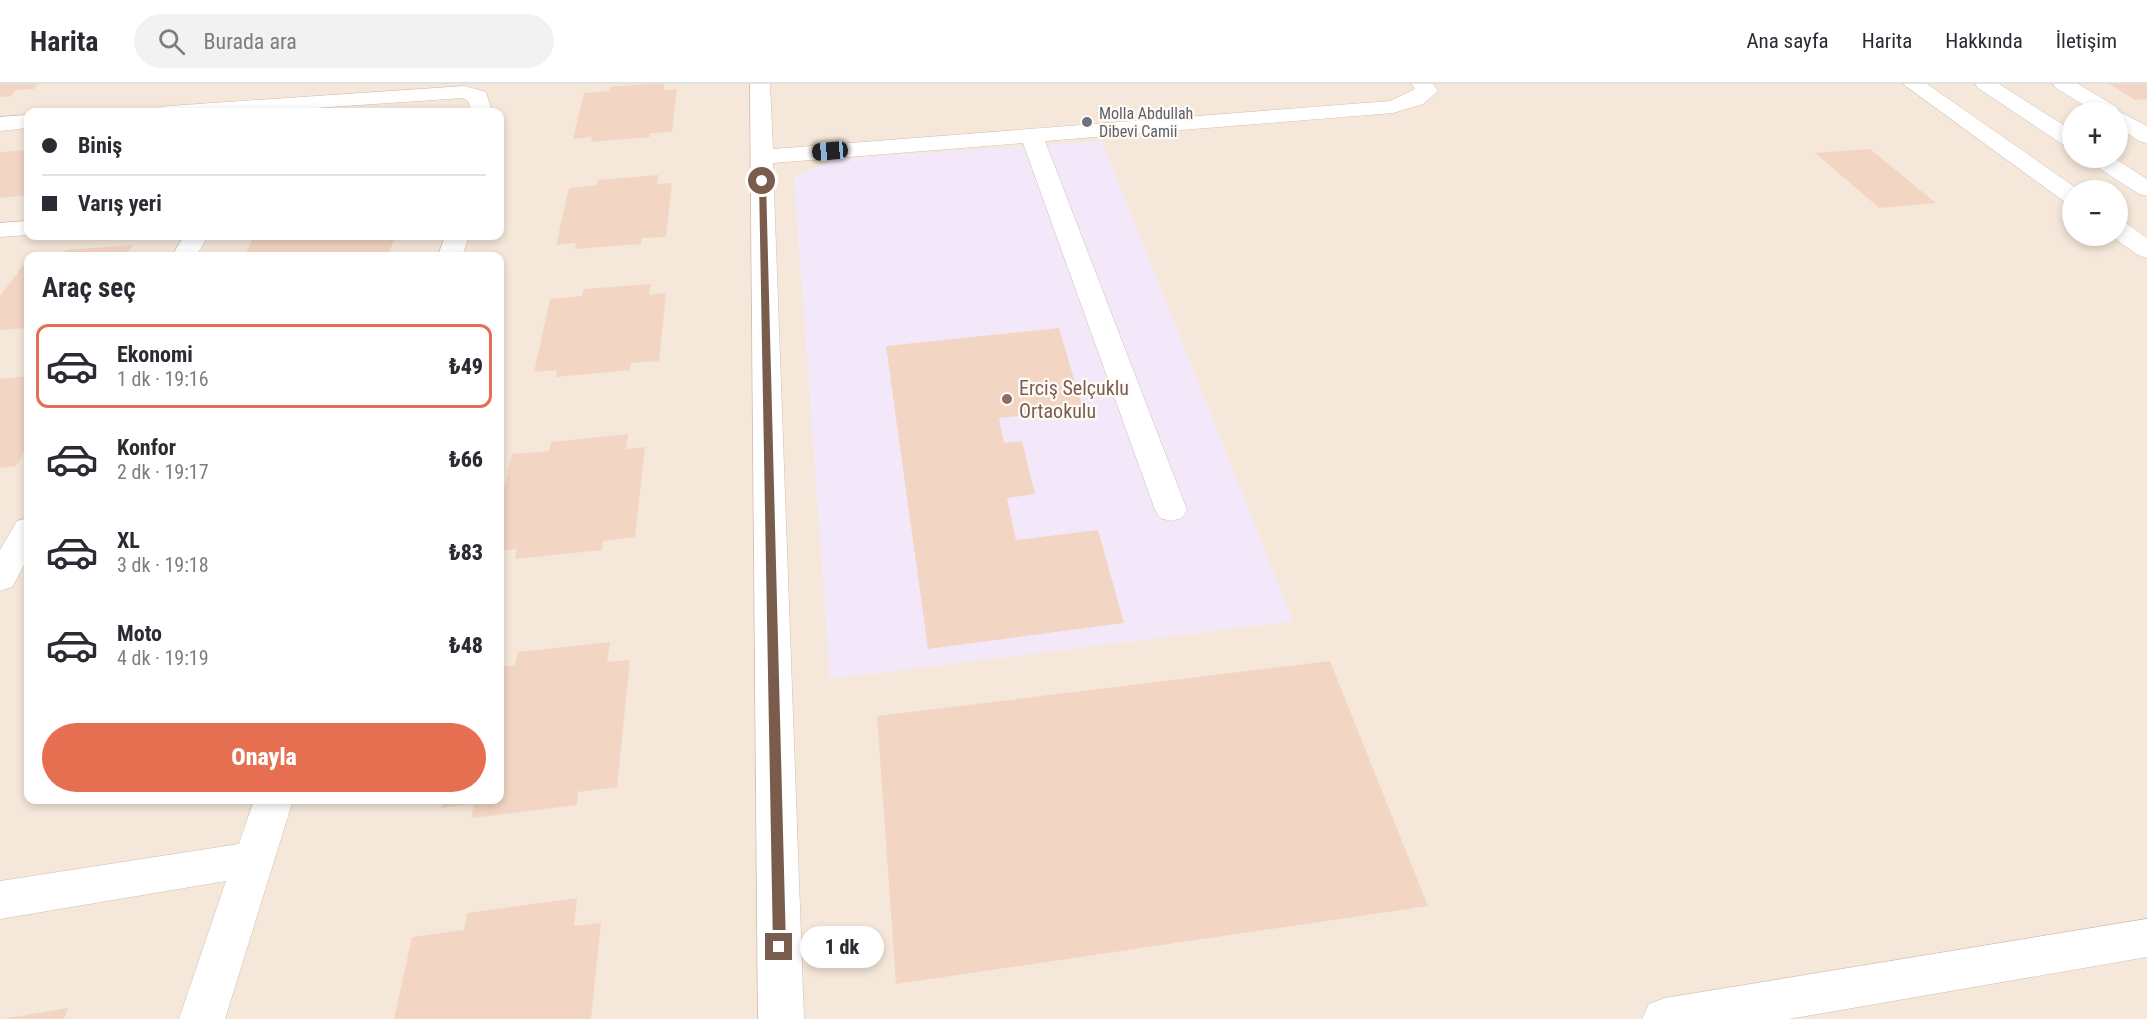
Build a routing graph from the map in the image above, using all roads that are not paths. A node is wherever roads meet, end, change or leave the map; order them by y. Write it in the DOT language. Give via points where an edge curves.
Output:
graph roads {
  1 [pos="760,84"];
  2 [pos="1422,84"];
  3 [pos="1913,84"];
  4 [pos="1985,84"];
  5 [pos="2063,84"];
  6 [pos="2093,102"];
  7 [pos="229,108"];
  8 [pos="481,108"];
  9 [pos="24,122"];
  10 [pos="0,124"];
  11 [pos="2128,124"];
  12 [pos="2062,134"];
  13 [pos="1034,135"];
  14 [pos="2147,136"];
  15 [pos="762,157"];
  16 [pos="2114,168"];
  17 [pos="2062,189"];
  18 [pos="2147,189"];
  19 [pos="24,228"];
  20 [pos="0,230"];
  21 [pos="2128,236"];
  22 [pos="2147,250"];
  23 [pos="1171,510"];
  24 [pos="24,536"];
  25 [pos="0,579"];
  26 [pos="272,804"];
  27 [pos="254,859"];
  28 [pos="0,900"];
  29 [pos="2147,938"];
  30 [pos="202,1019"];
  31 [pos="781,1019"];
  32 [pos="1665,1019"];
  1 -- 15 [label="street"];
  2 -- 13 [label="street" via="1427,91 1393,107"];
  3 -- 17 [label="street"];
  4 -- 12 [label="street"];
  5 -- 6 [label="street"];
  7 -- 8 [label="street" via="465,92 478,97"];
  9 -- 10 [label="street"];
  11 -- 14 [label="street"];
  13 -- 15 [label="street"];
  13 -- 23 [label="street" via="1038,157"];
  15 -- 31 [label="street"];
  16 -- 18 [label="street"];
  19 -- 20 [label="street"];
  21 -- 22 [label="street"];
  24 -- 25 [label="street"];
  26 -- 27 [label="street"];
  27 -- 28 [label="street"];
  27 -- 30 [label="street"];
  29 -- 32 [label="street"];
}
